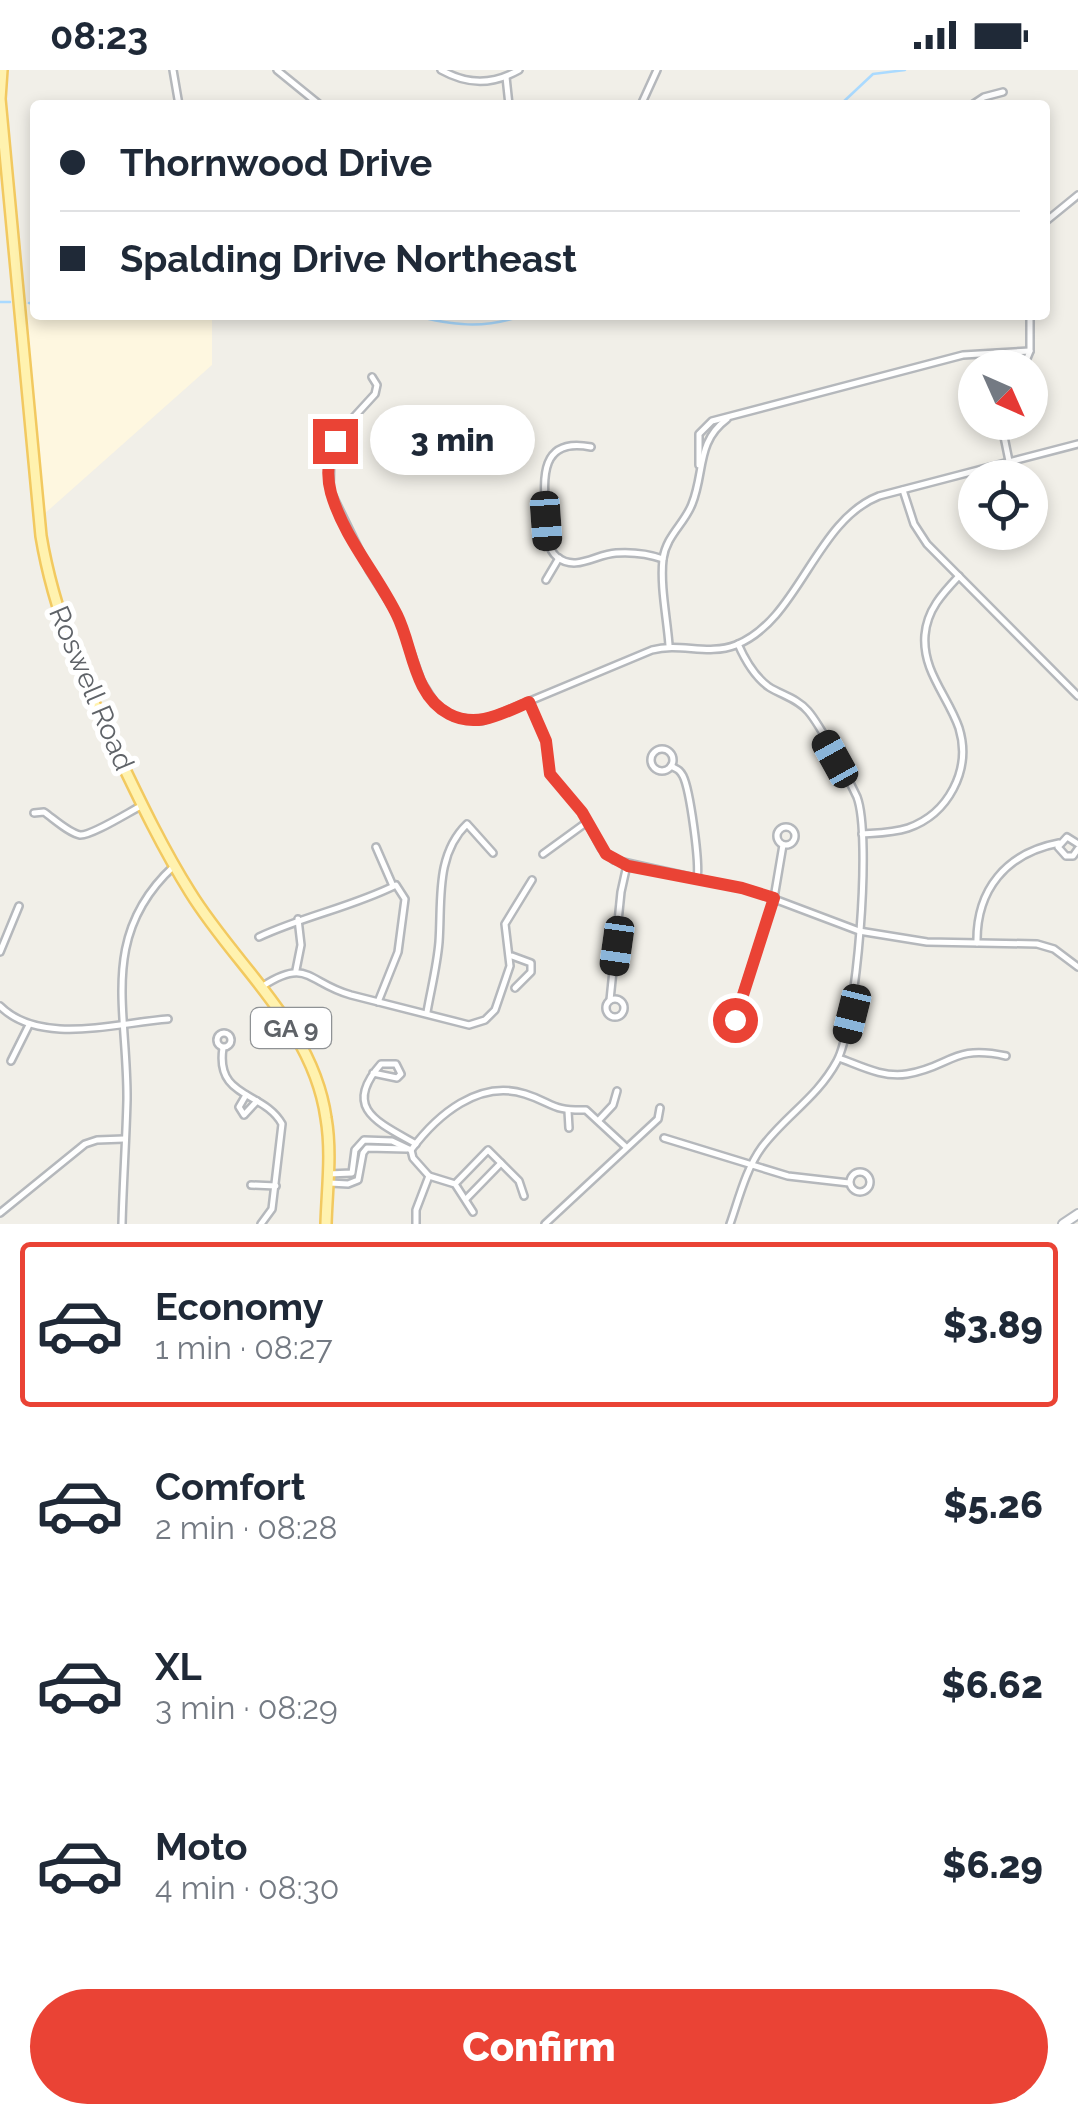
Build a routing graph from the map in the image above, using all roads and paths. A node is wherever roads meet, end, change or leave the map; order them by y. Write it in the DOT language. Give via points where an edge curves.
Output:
graph roads {
  1 [pos="2,70"];
  2 [pos="173,70"];
  3 [pos="276,70"];
  4 [pos="440,70"];
  5 [pos="519,70"];
  6 [pos="658,70"];
  7 [pos="506,77"];
  8 [pos="1003,92"];
  9 [pos="0,99"];
  10 [pos="178,100"];
  11 [pos="314,100"];
  12 [pos="508,100"];
  13 [pos="644,100"];
  14 [pos="980,100"];
  15 [pos="1078,195"];
  16 [pos="1050,218"];
  17 [pos="1030,320"];
  18 [pos="1030,350"];
  19 [pos="958,356"];
  20 [pos="372,377"];
  21 [pos="1078,444"];
  22 [pos="591,448"];
  23 [pos="1013,460"];
  24 [pos="958,475"];
  25 [pos="904,490"];
  26 [pos="559,558"];
  27 [pos="663,559"];
  28 [pos="959,576"];
  29 [pos="546,580"];
  30 [pos="738,644"];
  31 [pos="669,646"];
  32 [pos="1078,696"];
  33 [pos="529,702"];
  34 [pos="671,766"];
  35 [pos="142,806"];
  36 [pos="34,814"];
  37 [pos="587,822"];
  38 [pos="862,834"];
  39 [pos="1059,843"];
  40 [pos="783,845"];
  41 [pos="1078,846"];
  42 [pos="376,847"];
  43 [pos="493,853"];
  44 [pos="543,854"];
  45 [pos="174,866"];
  46 [pos="628,866"];
  47 [pos="697,879"];
  48 [pos="532,880"];
  49 [pos="393,887"];
  50 [pos="774,898"];
  51 [pos="19,906"];
  52 [pos="298,919"];
  53 [pos="859,931"];
  54 [pos="259,937"];
  55 [pos="977,943"];
  56 [pos="0,952"];
  57 [pos="511,955"];
  58 [pos="1078,967"];
  59 [pos="296,971"];
  60 [pos="261,988"];
  61 [pos="515,988"];
  62 [pos="610,1000"];
  63 [pos="378,1002"];
  64 [pos="0,1006"];
  65 [pos="427,1012"];
  66 [pos="736,1017"];
  67 [pos="168,1019"];
  68 [pos="123,1022"];
  69 [pos="29,1026"];
  70 [pos="223,1048"];
  71 [pos="1006,1056"];
  72 [pos="838,1058"];
  73 [pos="12,1061"];
  74 [pos="373,1073"];
  75 [pos="617,1092"];
  76 [pos="246,1095"];
  77 [pos="257,1101"];
  78 [pos="660,1108"];
  79 [pos="568,1110"];
  80 [pos="599,1120"];
  81 [pos="569,1128"];
  82 [pos="664,1138"];
  83 [pos="124,1139"];
  84 [pos="412,1148"];
  85 [pos="626,1148"];
  86 [pos="501,1163"];
  87 [pos="750,1165"];
  88 [pos="429,1176"];
  89 [pos="328,1178"];
  90 [pos="849,1183"];
  91 [pos="251,1184"];
  92 [pos="455,1184"];
  93 [pos="276,1186"];
  94 [pos="524,1196"];
  95 [pos="466,1198"];
  96 [pos="0,1212"];
  97 [pos="473,1212"];
  98 [pos="1078,1214"];
  99 [pos="122,1224"];
  100 [pos="261,1224"];
  101 [pos="326,1224"];
  102 [pos="416,1224"];
  103 [pos="545,1224"];
  104 [pos="730,1224"];
  105 [pos="1063,1224"];
  1 -- 9 [label="main road, Roswell Road / GA 9"];
  2 -- 10 [label="street"];
  3 -- 11 [label="street"];
  4 -- 7 [label="street" via="465,81"];
  5 -- 7 [label="street"];
  6 -- 13 [label="street"];
  7 -- 12 [label="street"];
  8 -- 14 [label="street"];
  9 -- 35 [label="main road, Roswell Road / GA 9" via="47,571 65,633"];
  15 -- 16 [label="street"];
  17 -- 18 [label="street"];
  19 -- 27 [label="street" via="712,421 702,429 693,503"];
  20 -- 33 [label="street" via="376,394 342,429 331,452 334,502 398,616 436,704 475,721"];
  21 -- 23 [label="street"];
  22 -- 26 [label="street" via="562,448 546,466 548,542"];
  24 -- 25 [label="street"];
  25 -- 28 [label="street" via="919,532"];
  25 -- 30 [label="street" via="853,511 762,628"];
  26 -- 27 [label="street" via="576,564 622,552"];
  26 -- 29 [label="street"];
  27 -- 31 [label="street"];
  28 -- 32 [label="street"];
  28 -- 38 [label="street" via="933,607 924,638 927,664 961,736 958,781 943,805 920,822"];
  30 -- 31 [label="street" via="708,650"];
  30 -- 38 [label="street" via="764,682 809,712 856,798"];
  31 -- 33 [label="street"];
  33 -- 37 [label="street" via="546,741 550,774"];
  34 -- 34 [label="street" via="668,750 652,754 656,770"];
  34 -- 47 [label="street" via="686,787 700,856"];
  35 -- 36 [label="street" via="94,834 78,835 44,812"];
  35 -- 45 [label="main road, Roswell Road / GA 9"];
  37 -- 44 [label="street"];
  37 -- 46 [label="street" via="606,854"];
  38 -- 53 [label="street"];
  39 -- 41 [label="street" via="1070,836"];
  39 -- 41 [label="street" via="1066,856"];
  39 -- 55 [label="street" via="1022,856 994,879 979,908"];
  40 -- 50 [label="street"];
  42 -- 49 [label="street"];
  43 -- 65 [label="street" via="467,824 448,848"];
  45 -- 60 [label="main road, Roswell Road / GA 9"];
  45 -- 68 [label="street" via="129,932 121,969"];
  46 -- 47 [label="street"];
  46 -- 62 [label="street"];
  47 -- 50 [label="street"];
  48 -- 57 [label="street" via="504,924"];
  49 -- 52 [label="street"];
  49 -- 63 [label="street" via="405,900 398,952"];
  50 -- 53 [label="street"];
  50 -- 66 [label="street"];
  51 -- 56 [label="street"];
  52 -- 54 [label="street"];
  52 -- 59 [label="street"];
  53 -- 55 [label="street"];
  53 -- 72 [label="street" via="852,1014"];
  55 -- 58 [label="street" via="1046,946"];
  57 -- 61 [label="street" via="530,963 531,972"];
  57 -- 65 [label="street" via="500,1000 485,1020 469,1025"];
  59 -- 60 [label="street"];
  59 -- 63 [label="street" via="332,990"];
  60 -- 89 [label="main road, Roswell Road / GA 9" via="296,1036 318,1082"];
  63 -- 65 [label="street"];
  64 -- 69 [label="street"];
  67 -- 68 [label="street"];
  68 -- 69 [label="street" via="55,1030"];
  68 -- 83 [label="street"];
  69 -- 73 [label="street"];
  70 -- 76 [label="street" via="227,1079"];
  71 -- 72 [label="street" via="970,1052 896,1075"];
  72 -- 87 [label="street" via="815,1094"];
  74 -- 74 [label="street" via="388,1063 401,1074 391,1078"];
  74 -- 84 [label="street" via="362,1098 366,1109"];
  75 -- 80 [label="street"];
  76 -- 77 [label="street"];
  76 -- 77 [label="street" via="244,1115"];
  77 -- 93 [label="street" via="282,1124"];
  78 -- 85 [label="street" via="658,1119"];
  79 -- 80 [label="street" via="586,1110"];
  79 -- 81 [label="street"];
  79 -- 84 [label="street" via="511,1090 466,1097"];
  80 -- 85 [label="street"];
  82 -- 87 [label="street"];
  83 -- 96 [label="street" via="85,1144"];
  83 -- 99 [label="street"];
  84 -- 88 [label="street"];
  84 -- 89 [label="street" via="364,1140 355,1150 352,1174"];
  85 -- 103 [label="street"];
  86 -- 92 [label="street" via="488,1150"];
  86 -- 94 [label="street"];
  86 -- 95 [label="street"];
  87 -- 90 [label="street" via="802,1180"];
  87 -- 104 [label="street"];
  88 -- 92 [label="street"];
  88 -- 102 [label="street"];
  89 -- 101 [label="main road, Roswell Road / GA 9"];
  90 -- 90 [label="street" via="859,1193 870,1182 858,1172"];
  91 -- 93 [label="street"];
  92 -- 95 [label="street"];
  93 -- 100 [label="street"];
  95 -- 97 [label="street"];
  98 -- 105 [label="street"];
}
